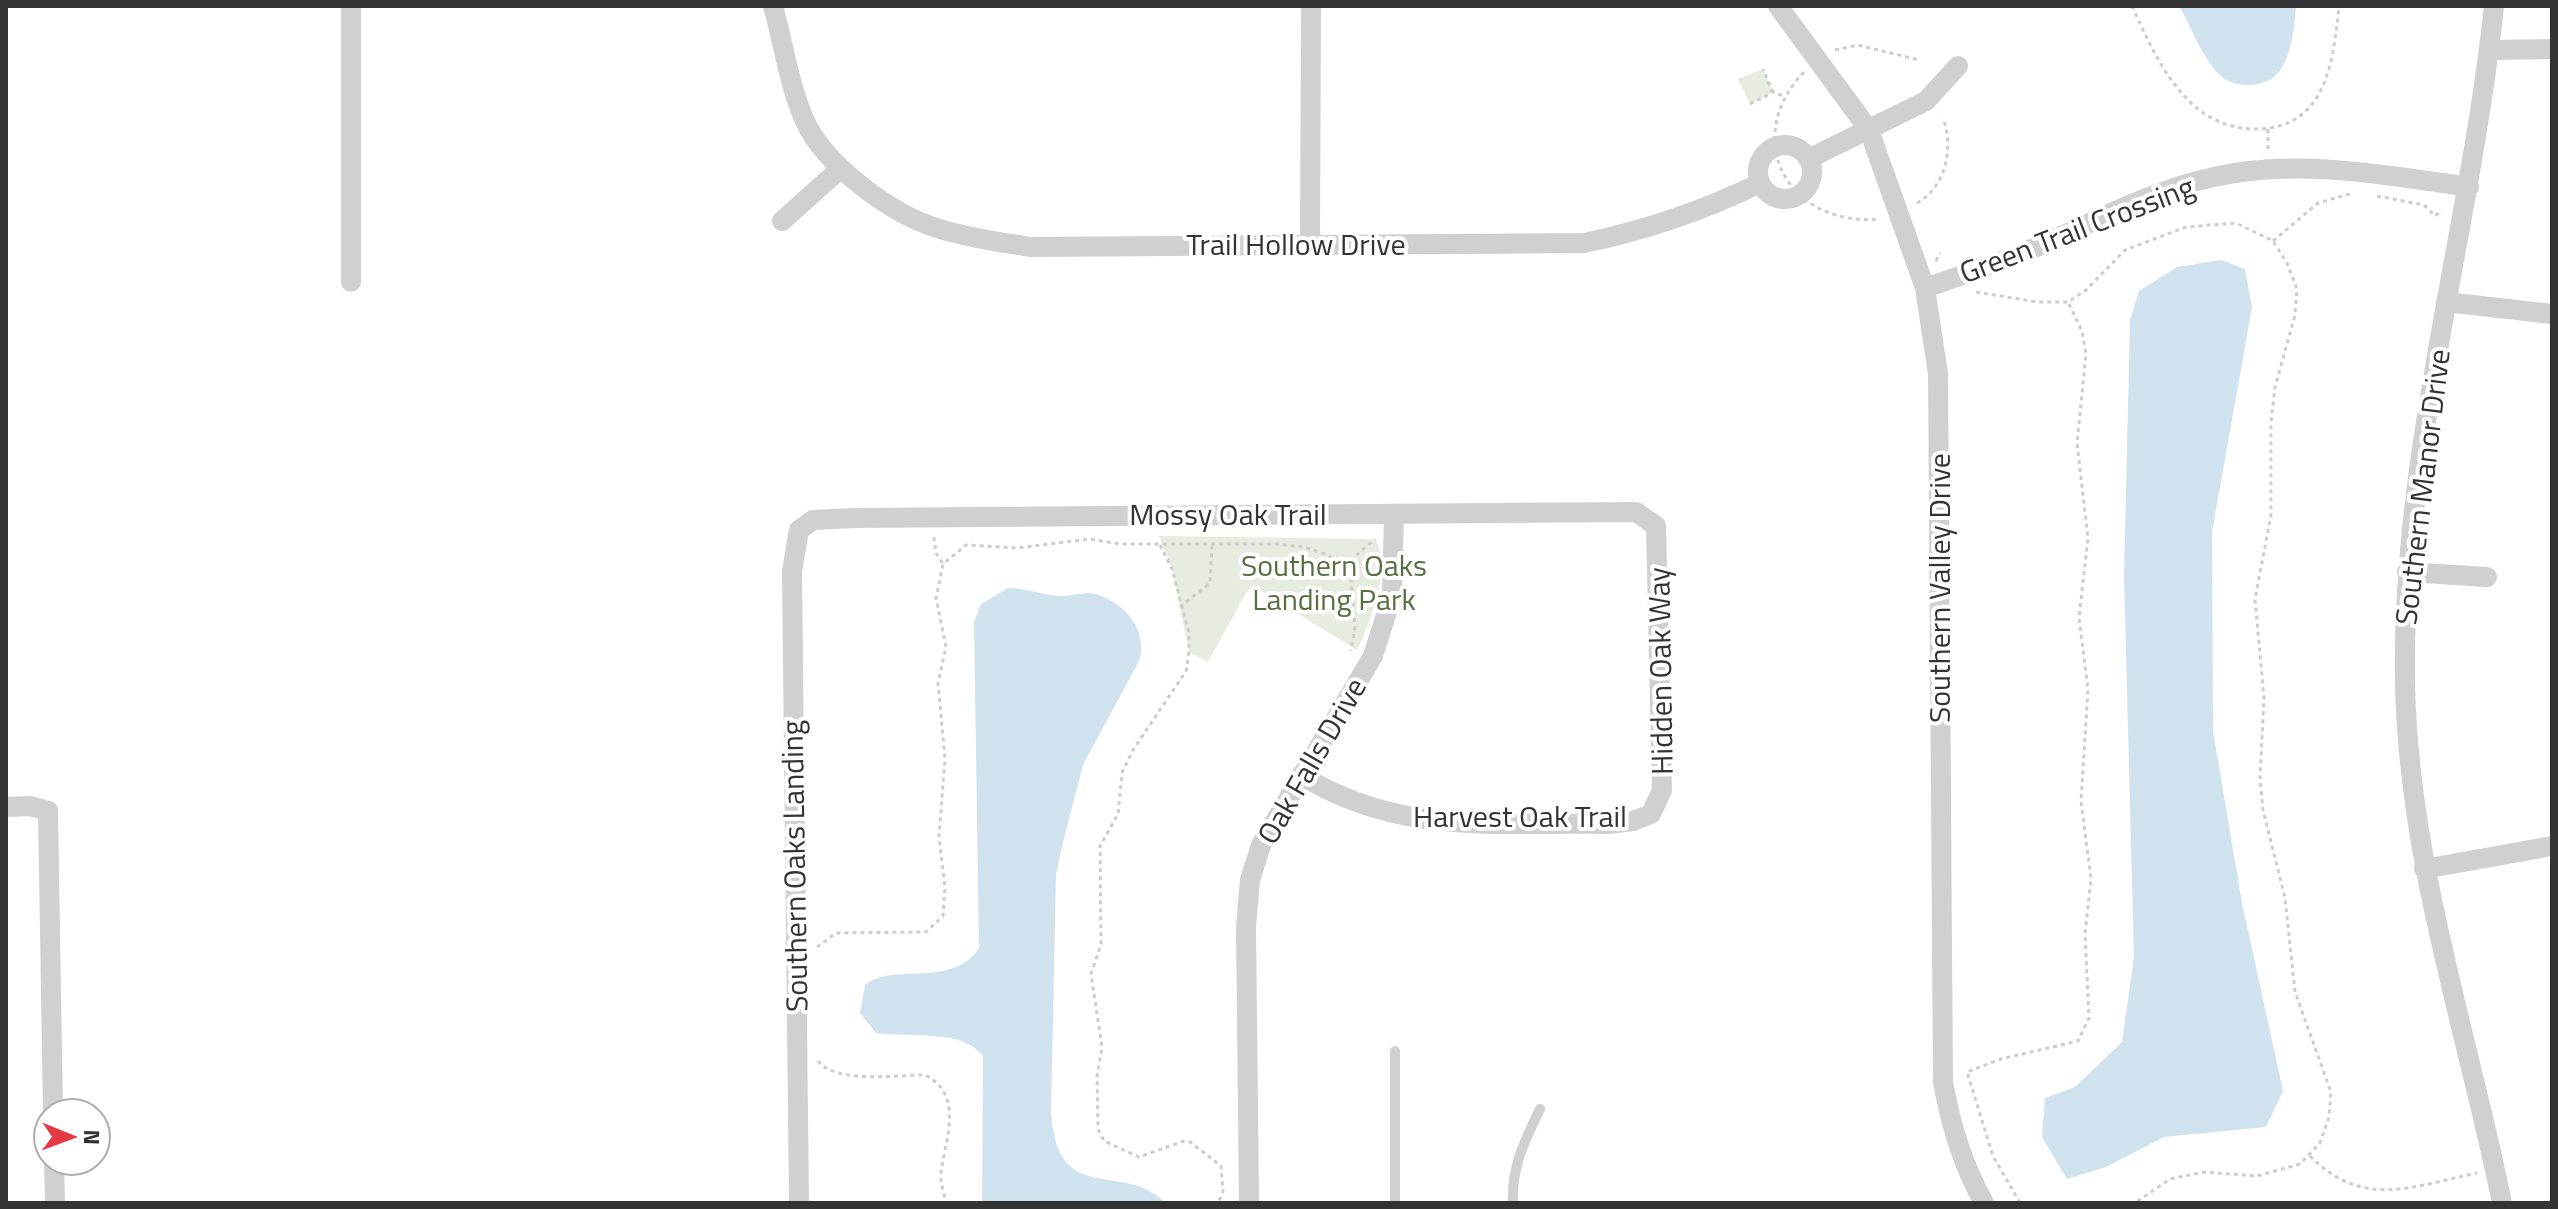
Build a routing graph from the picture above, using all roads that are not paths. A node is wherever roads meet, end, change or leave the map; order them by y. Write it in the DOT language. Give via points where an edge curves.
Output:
graph roads {
  1 [pos="351,6"];
  2 [pos="773,6"];
  3 [pos="1311,6"];
  4 [pos="1778,6"];
  5 [pos="2494,6"];
  6 [pos="2552,49"];
  7 [pos="2489,50"];
  8 [pos="1958,66"];
  9 [pos="1869,130"];
  10 [pos="1808,159"];
  11 [pos="840,169"];
  12 [pos="1760,183"];
  13 [pos="2469,187"];
  14 [pos="782,221"];
  15 [pos="1310,244"];
  16 [pos="351,282"];
  17 [pos="1925,288"];
  18 [pos="2446,302"];
  19 [pos="2552,314"];
  20 [pos="1394,518"];
  21 [pos="1656,526"];
  22 [pos="799,530"];
  23 [pos="2407,572"];
  24 [pos="2487,577"];
  25 [pos="1301,775"];
  26 [pos="6,807"];
  27 [pos="1651,814"];
  28 [pos="2552,846"];
  29 [pos="2424,869"];
  30 [pos="1395,1051"];
  31 [pos="53,1097"];
  32 [pos="1540,1109"];
  33 [pos="54,1177"];
  34 [pos="55,1203"];
  35 [pos="799,1203"];
  36 [pos="1249,1203"];
  37 [pos="1395,1203"];
  38 [pos="1513,1203"];
  39 [pos="1984,1203"];
  40 [pos="2502,1203"];
  1 -- 16 [label="street"];
  2 -- 11 [label="street, Trail Hollow Drive" via="805,120"];
  3 -- 15 [label="street"];
  4 -- 9 [label="street, Southern Valley Drive"];
  5 -- 7 [label="street, Southern Manor Drive"];
  6 -- 7 [label="street"];
  7 -- 13 [label="street, Southern Manor Drive"];
  8 -- 9 [label="street" via="1926,101"];
  9 -- 10 [label="street"];
  9 -- 17 [label="street, Southern Valley Drive"];
  10 -- 12 [label="street" via="1795,147 1769,150 1759,165"];
  10 -- 12 [label="street" via="1812,175 1797,196 1780,199"];
  11 -- 14 [label="street"];
  11 -- 15 [label="street, Trail Hollow Drive" via="898,210 936,228 989,241 1030,247"];
  12 -- 15 [label="street, Trail Hollow Drive" via="1699,212 1584,243"];
  13 -- 17 [label="street, Green Trail Crossing" via="2308,168 2216,176 2171,188 2022,253"];
  13 -- 18 [label="street, Southern Manor Drive"];
  17 -- 39 [label="street, Southern Valley Drive" via="1938,374 1943,1082 1952,1130"];
  18 -- 19 [label="street"];
  18 -- 23 [label="street, Southern Manor Drive"];
  20 -- 21 [label="street, Mossy Oak Trail" via="1636,512"];
  20 -- 22 [label="street, Mossy Oak Trail" via="933,517 813,520"];
  20 -- 25 [label="street, Oak Falls Drive" via="1392,596 1373,656"];
  21 -- 27 [label="street, Hidden Oak Way" via="1662,790"];
  22 -- 35 [label="street, Southern Oaks Landing" via="792,571"];
  23 -- 24 [label="street"];
  23 -- 29 [label="street, Southern Manor Drive" via="2409,760"];
  25 -- 27 [label="street, Harvest Oak Trail" via="1339,798 1418,820 1608,824"];
  25 -- 36 [label="street, Oak Falls Drive" via="1261,845 1250,880"];
  26 -- 31 [label="street" via="48,811"];
  28 -- 29 [label="street"];
  29 -- 40 [label="street, Southern Manor Drive"];
  30 -- 37 [label="lane"];
  32 -- 38 [label="lane" via="1521,1149"];
  33 -- 34 [label="street"];
}
